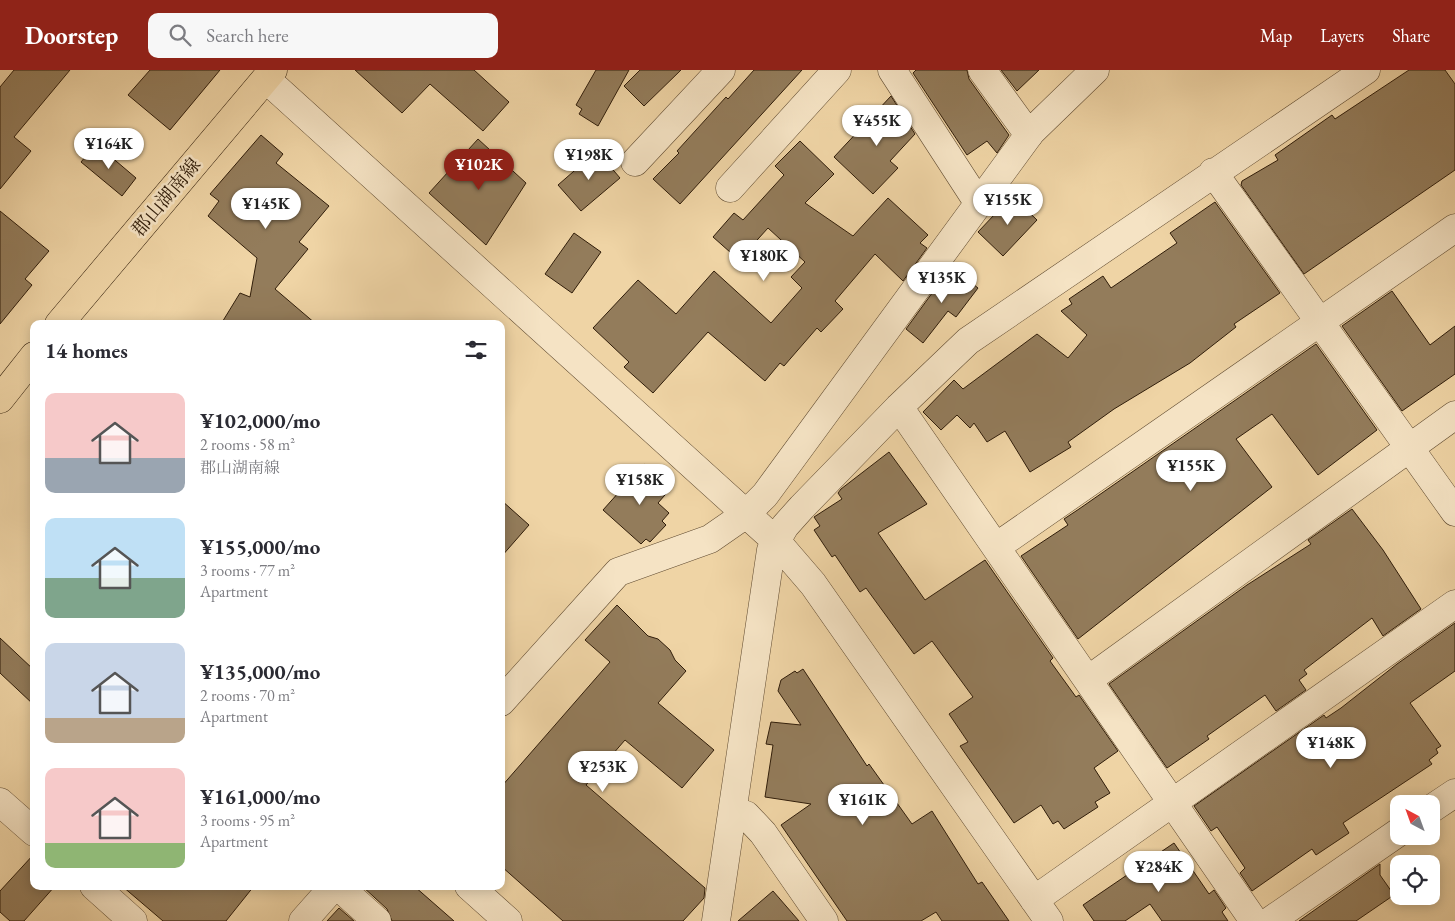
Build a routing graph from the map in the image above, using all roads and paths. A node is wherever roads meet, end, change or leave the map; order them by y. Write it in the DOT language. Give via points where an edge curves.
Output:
graph roads {
  1 [pos="721,70"];
  2 [pos="837,70"];
  3 [pos="892,70"];
  4 [pos="982,70"];
  5 [pos="1095,70"];
  6 [pos="1366,70"];
  7 [pos="269,74"];
  8 [pos="1029,135"];
  9 [pos="635,162"];
  10 [pos="1213,172"];
  11 [pos="730,188"];
  12 [pos="978,204"];
  13 [pos="1455,228"];
  14 [pos="62,320"];
  15 [pos="1320,321"];
  16 [pos="30,361"];
  17 [pos="0,399"];
  18 [pos="899,407"];
  19 [pos="1455,415"];
  20 [pos="1410,446"];
  21 [pos="1455,512"];
  22 [pos="746,514"];
  23 [pos="776,541"];
  24 [pos="996,547"];
  25 [pos="1455,604"];
  26 [pos="1088,680"];
  27 [pos="505,698"];
  28 [pos="1455,793"];
  29 [pos="0,802"];
  30 [pos="1440,803"];
  31 [pos="1173,804"];
  32 [pos="733,811"];
  33 [pos="30,828"];
  34 [pos="1390,838"];
  35 [pos="103,890"];
  36 [pos="332,890"];
  37 [pos="341,890"];
  38 [pos="474,890"];
  39 [pos="1041,910"];
  40 [pos="133,921"];
  41 [pos="303,921"];
  42 [pos="377,921"];
  43 [pos="508,921"];
  44 [pos="716,921"];
  45 [pos="824,921"];
  46 [pos="1254,921"];
  47 [pos="1270,921"];
  1 -- 9 [label="street"];
  2 -- 11 [label="street"];
  3 -- 12 [label="street"];
  4 -- 8 [label="street"];
  5 -- 8 [label="street"];
  6 -- 10 [label="street"];
  7 -- 14 [label="main road, 郡山湖南線"];
  7 -- 22 [label="street"];
  8 -- 12 [label="street"];
  10 -- 15 [label="street"];
  10 -- 18 [label="street" via="968,342"];
  12 -- 22 [label="street" via="765,495"];
  13 -- 15 [label="street"];
  15 -- 20 [label="street"];
  15 -- 24 [label="street"];
  16 -- 17 [label="main road"];
  18 -- 23 [label="street" via="796,514"];
  18 -- 24 [label="street"];
  19 -- 20 [label="street"];
  20 -- 21 [label="street"];
  20 -- 26 [label="street"];
  22 -- 23 [label="street"];
  22 -- 27 [label="street" via="710,539 618,572"];
  23 -- 32 [label="street" via="771,550"];
  23 -- 39 [label="street" via="814,584"];
  24 -- 26 [label="street"];
  25 -- 31 [label="street"];
  26 -- 31 [label="street"];
  28 -- 30 [label="street"];
  29 -- 33 [label="street"];
  31 -- 39 [label="street"];
  31 -- 46 [label="street"];
  32 -- 44 [label="street"];
  32 -- 45 [label="street" via="746,815 763,833"];
  34 -- 47 [label="street"];
  35 -- 40 [label="street"];
  36 -- 41 [label="street"];
  37 -- 42 [label="street"];
  38 -- 43 [label="street"];
}
